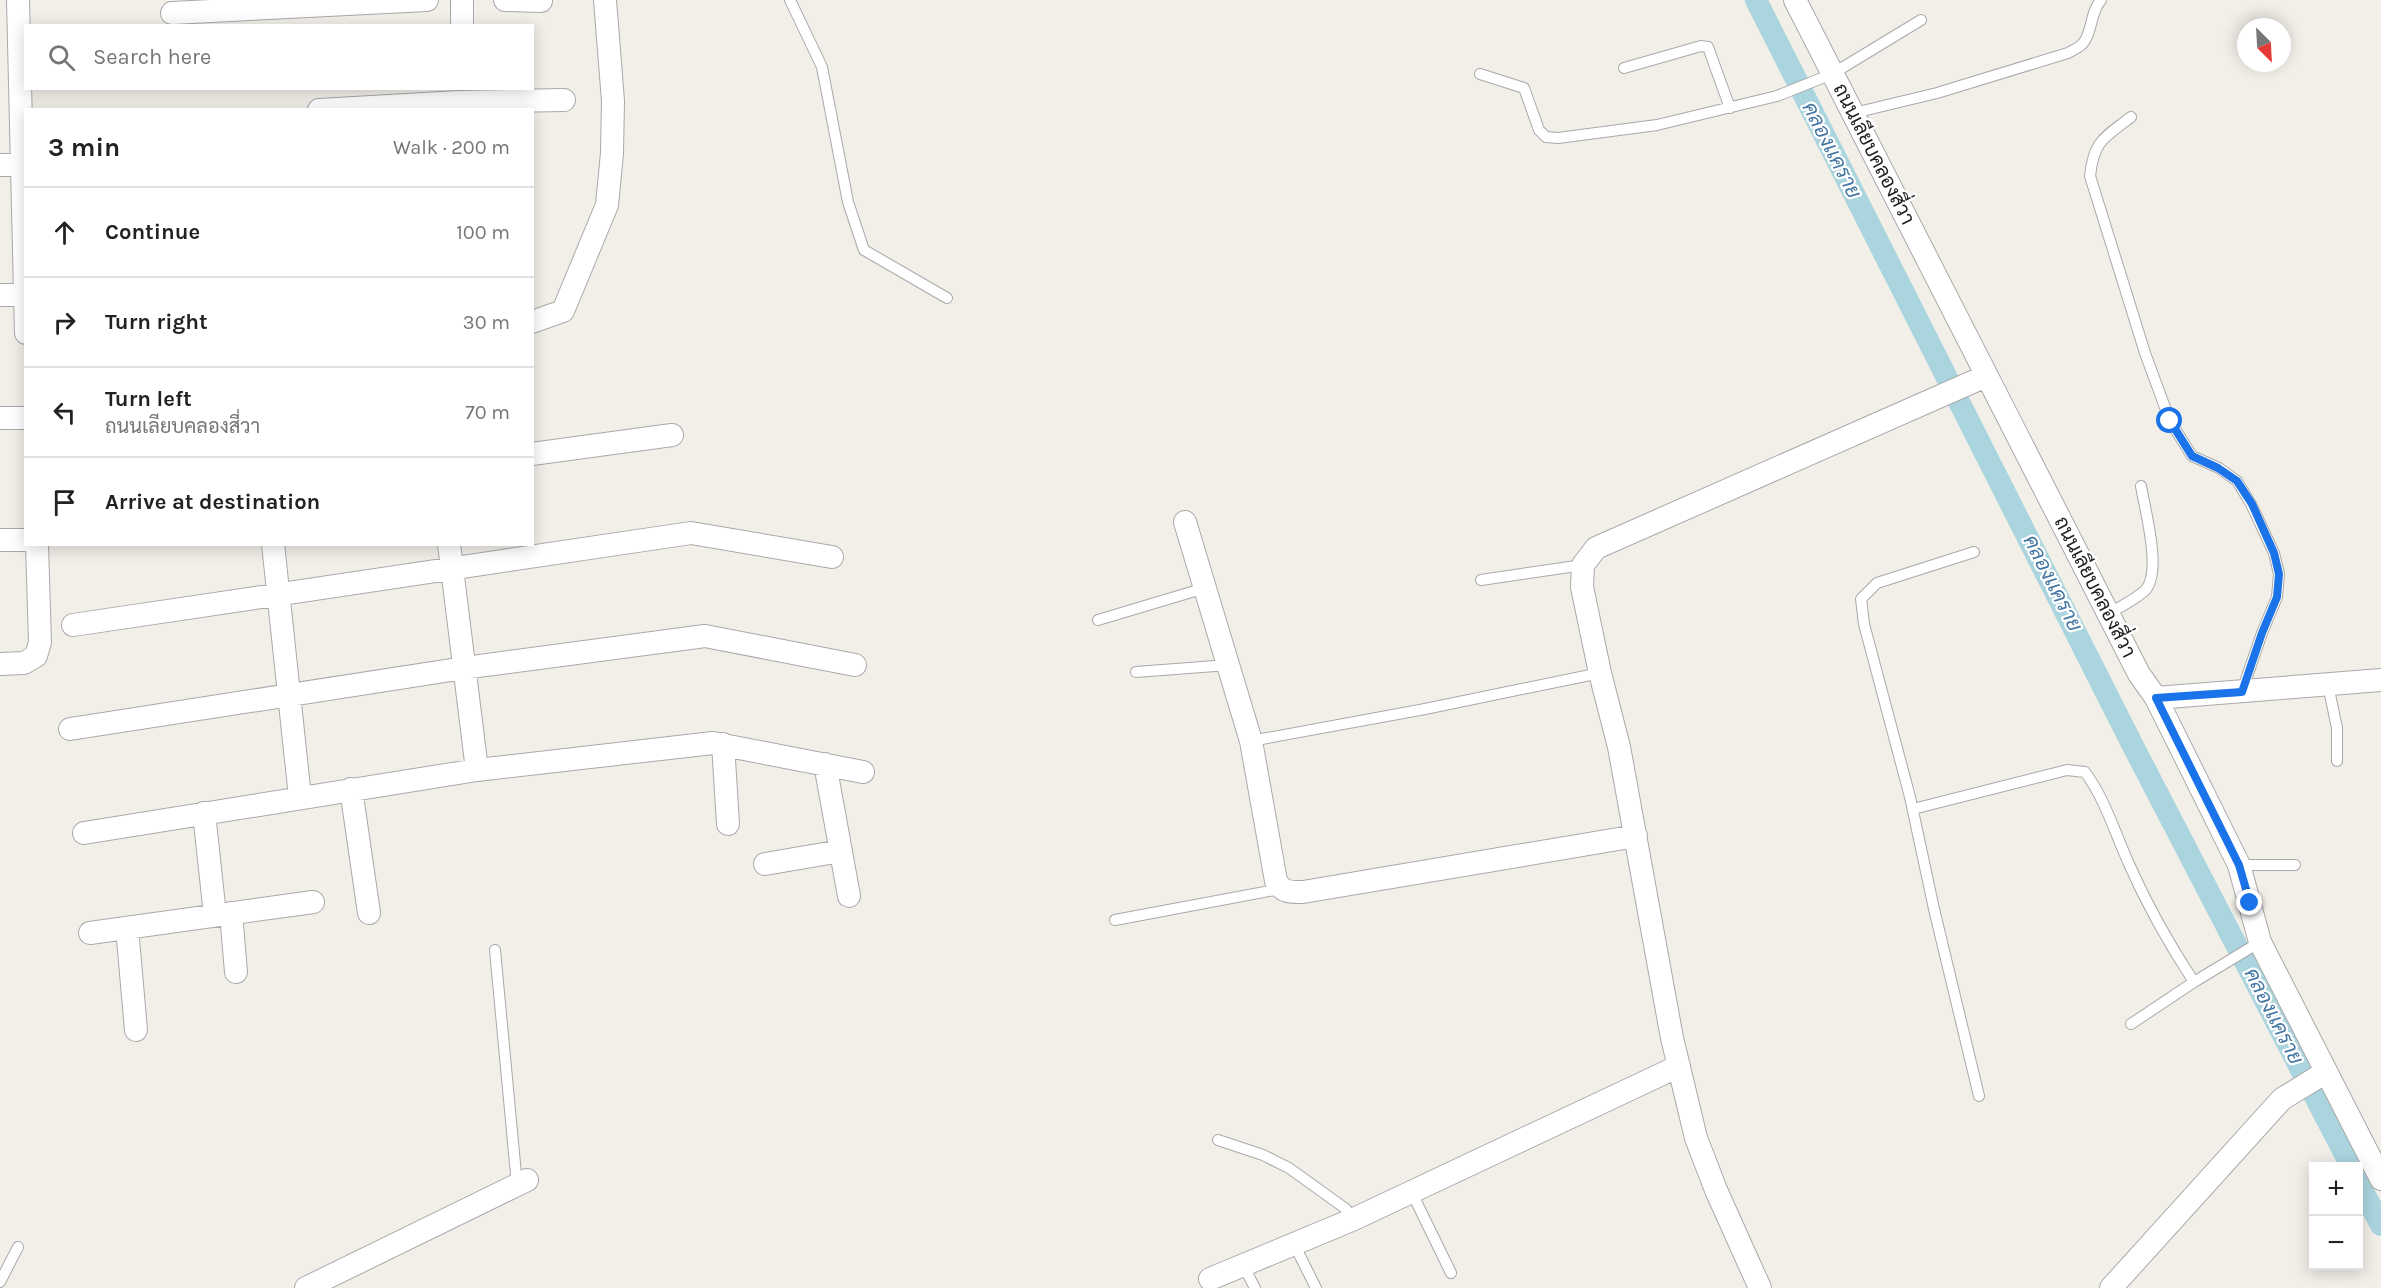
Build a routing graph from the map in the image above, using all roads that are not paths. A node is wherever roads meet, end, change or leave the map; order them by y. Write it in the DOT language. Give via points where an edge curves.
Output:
graph roads {
  1 [pos="18,0"];
  2 [pos="427,0"];
  3 [pos="462,0"];
  4 [pos="506,0"];
  5 [pos="605,0"];
  6 [pos="790,0"];
  7 [pos="1796,0"];
  8 [pos="2101,0"];
  9 [pos="541,1"];
  10 [pos="172,12"];
  11 [pos="1921,20"];
  12 [pos="462,24"];
  13 [pos="15,41"];
  14 [pos="1624,68"];
  15 [pos="1480,74"];
  16 [pos="1833,74"];
  17 [pos="459,95"];
  18 [pos="564,100"];
  19 [pos="490,106"];
  20 [pos="381,108"];
  21 [pos="1730,108"];
  22 [pos="1854,112"];
  23 [pos="2131,117"];
  24 [pos="16,165"];
  25 [pos="24,281"];
  26 [pos="24,295"];
  27 [pos="0,296"];
  28 [pos="947,298"];
  29 [pos="534,321"];
  30 [pos="1986,376"];
  31 [pos="0,418"];
  32 [pos="24,418"];
  33 [pos="672,435"];
  34 [pos="534,454"];
  35 [pos="2141,486"];
  36 [pos="1185,522"];
  37 [pos="0,540"];
  38 [pos="24,540"];
  39 [pos="37,546"];
  40 [pos="273,546"];
  41 [pos="449,546"];
  42 [pos="1974,552"];
  43 [pos="832,557"];
  44 [pos="1583,564"];
  45 [pos="452,569"];
  46 [pos="1481,580"];
  47 [pos="1205,588"];
  48 [pos="278,595"];
  49 [pos="2108,614"];
  50 [pos="1098,620"];
  51 [pos="73,625"];
  52 [pos="0,664"];
  53 [pos="855,665"];
  54 [pos="1228,665"];
  55 [pos="464,668"];
  56 [pos="1136,672"];
  57 [pos="1600,673"];
  58 [pos="2381,680"];
  59 [pos="2328,685"];
  60 [pos="2242,692"];
  61 [pos="289,695"];
  62 [pos="2156,698"];
  63 [pos="70,729"];
  64 [pos="1251,741"];
  65 [pos="723,744"];
  66 [pos="2337,761"];
  67 [pos="825,764"];
  68 [pos="477,770"];
  69 [pos="863,772"];
  70 [pos="351,789"];
  71 [pos="300,797"];
  72 [pos="1913,809"];
  73 [pos="204,813"];
  74 [pos="728,824"];
  75 [pos="84,833"];
  76 [pos="1636,836"];
  77 [pos="841,851"];
  78 [pos="765,864"];
  79 [pos="2239,865"];
  80 [pos="2295,865"];
  81 [pos="1280,889"];
  82 [pos="849,896"];
  83 [pos="313,902"];
  84 [pos="369,913"];
  85 [pos="223,914"];
  86 [pos="1115,920"];
  87 [pos="127,928"];
  88 [pos="90,933"];
  89 [pos="2253,947"];
  90 [pos="495,950"];
  91 [pos="236,972"];
  92 [pos="2194,982"];
  93 [pos="2132,1024"];
  94 [pos="136,1030"];
  95 [pos="1679,1066"];
  96 [pos="2319,1076"];
  97 [pos="1978,1096"];
  98 [pos="1218,1140"];
  99 [pos="2381,1179"];
  100 [pos="522,1183"];
  101 [pos="1411,1191"];
  102 [pos="1354,1219"];
  103 [pos="1294,1244"];
  104 [pos="18,1247"];
  105 [pos="1243,1265"];
  106 [pos="1451,1273"];
  107 [pos="1210,1279"];
  108 [pos="0,1282"];
  109 [pos="306,1288"];
  110 [pos="1255,1288"];
  111 [pos="1316,1288"];
  112 [pos="1760,1288"];
  113 [pos="2111,1288"];
  1 -- 13 [label="street"];
  2 -- 10 [label="street"];
  3 -- 12 [label="street"];
  4 -- 9 [label="street"];
  5 -- 29 [label="street" via="613,100 607,205 563,311"];
  6 -- 28 [label="lane" via="822,67 848,202 864,250"];
  7 -- 16 [label="street, ถนนเลียบคลองสี่วา"];
  8 -- 22 [label="lane" via="2093,12 2084,43 2068,53 1937,93"];
  11 -- 16 [label="lane"];
  13 -- 24 [label="street"];
  14 -- 21 [label="lane" via="1708,47"];
  15 -- 21 [label="lane" via="1524,88 1539,130 1546,137 1657,125"];
  16 -- 21 [label="lane" via="1776,96"];
  16 -- 22 [label="street, ถนนเลียบคลองสี่วา"];
  17 -- 19 [label="street"];
  17 -- 20 [label="street"];
  18 -- 19 [label="street"];
  22 -- 30 [label="street, ถนนเลียบคลองสี่วา"];
  23 -- 60 [label="lane" via="2103,139 2092,154 2090,176 2145,353 2170,421 2192,456 2237,481 2252,504 2279,574 2277,597"];
  24 -- 25 [label="street"];
  26 -- 27 [label="street"];
  30 -- 44 [label="street" via="1596,548"];
  30 -- 49 [label="street, ถนนเลียบคลองสี่วา"];
  31 -- 32 [label="street"];
  33 -- 34 [label="street"];
  35 -- 49 [label="lane" via="2152,576 2147,590"];
  36 -- 47 [label="street"];
  37 -- 38 [label="street"];
  39 -- 52 [label="street" via="40,642 36,656 24,663"];
  40 -- 48 [label="street"];
  41 -- 45 [label="street"];
  42 -- 72 [label="lane" via="1877,583 1861,599 1864,624"];
  43 -- 45 [label="street" via="691,533"];
  44 -- 46 [label="lane"];
  44 -- 57 [label="street" via="1582,587"];
  45 -- 48 [label="street"];
  45 -- 55 [label="street"];
  47 -- 50 [label="lane"];
  47 -- 54 [label="street"];
  48 -- 51 [label="street"];
  48 -- 61 [label="street"];
  49 -- 62 [label="street, ถนนเลียบคลองสี่วา"];
  53 -- 55 [label="street" via="705,636"];
  54 -- 56 [label="lane"];
  54 -- 64 [label="street"];
  55 -- 61 [label="street"];
  55 -- 68 [label="street"];
  57 -- 64 [label="lane"];
  57 -- 76 [label="street"];
  58 -- 59 [label="street"];
  59 -- 60 [label="street"];
  59 -- 66 [label="lane" via="2337,728"];
  60 -- 62 [label="street"];
  61 -- 63 [label="street"];
  61 -- 71 [label="street"];
  62 -- 79 [label="street, ถนนเลียบคลองสี่วา"];
  64 -- 81 [label="street"];
  65 -- 67 [label="street"];
  65 -- 68 [label="street" via="713,742"];
  65 -- 74 [label="street"];
  67 -- 69 [label="street"];
  67 -- 77 [label="street"];
  68 -- 70 [label="street"];
  70 -- 71 [label="street"];
  70 -- 84 [label="street"];
  71 -- 73 [label="street"];
  72 -- 92 [label="lane" via="2067,770 2085,772 2096,787 2154,916"];
  72 -- 97 [label="lane"];
  73 -- 75 [label="street"];
  73 -- 85 [label="street"];
  76 -- 81 [label="street" via="1303,892"];
  76 -- 95 [label="street"];
  77 -- 78 [label="street"];
  77 -- 82 [label="street"];
  79 -- 80 [label="lane"];
  79 -- 89 [label="street, ถนนเลียบคลองสี่วา"];
  81 -- 86 [label="lane"];
  83 -- 85 [label="street"];
  85 -- 87 [label="street"];
  85 -- 91 [label="street"];
  87 -- 88 [label="street"];
  87 -- 94 [label="street"];
  89 -- 92 [label="lane"];
  89 -- 96 [label="street, ถนนเลียบคลองสี่วา"];
  90 -- 100 [label="lane"];
  92 -- 93 [label="lane"];
  95 -- 101 [label="street"];
  95 -- 112 [label="street" via="1696,1138"];
  96 -- 99 [label="street, ถนนเลียบคลองสี่วา"];
  96 -- 113 [label="street" via="2282,1099"];
  98 -- 102 [label="lane" via="1289,1168"];
  100 -- 109 [label="street" via="340,1276"];
  101 -- 102 [label="street"];
  101 -- 106 [label="lane"];
  102 -- 103 [label="street"];
  103 -- 105 [label="street"];
  103 -- 111 [label="lane"];
  104 -- 108 [label="lane"];
  105 -- 107 [label="street"];
  105 -- 110 [label="lane"];
}
